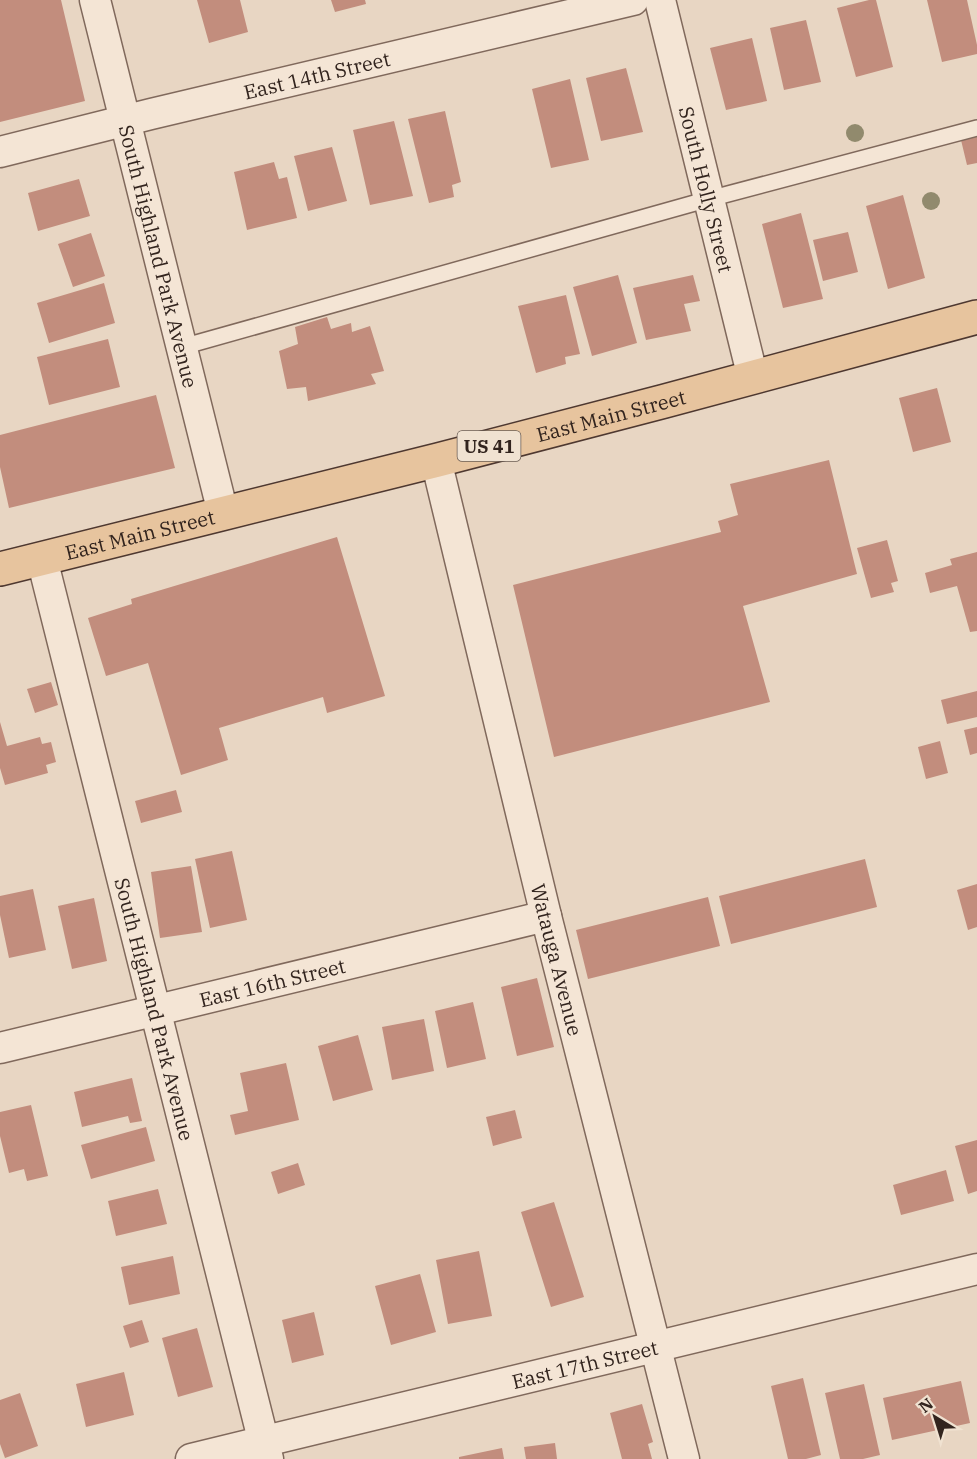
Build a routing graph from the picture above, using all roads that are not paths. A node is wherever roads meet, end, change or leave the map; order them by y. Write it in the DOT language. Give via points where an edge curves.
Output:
graph roads {
  1 [pos="95,0"];
  2 [pos="633,0"];
  3 [pos="660,0"];
  4 [pos="125,120"];
  5 [pos="977,128"];
  6 [pos="0,152"];
  7 [pos="709,199"];
  8 [pos="977,318"];
  9 [pos="182,347"];
  10 [pos="753,378"];
  11 [pos="436,460"];
  12 [pos="222,513"];
  13 [pos="42,559"];
  14 [pos="0,570"];
  15 [pos="546,916"];
  16 [pos="155,1010"];
  17 [pos="0,1048"];
  18 [pos="977,1269"];
  19 [pos="656,1345"];
  20 [pos="266,1450"];
  21 [pos="191,1459"];
  22 [pos="684,1459"];
  1 -- 4 [label="street, South Highland Park Avenue"];
  2 -- 4 [label="street, East 14th Street"];
  3 -- 7 [label="street, South Holly Street"];
  4 -- 6 [label="street, East 14th Street"];
  4 -- 9 [label="street, South Highland Park Avenue"];
  5 -- 7 [label="lane"];
  7 -- 9 [label="lane"];
  7 -- 10 [label="street, South Holly Street"];
  8 -- 10 [label="main road, East Main Street / US 41"];
  9 -- 12 [label="street, South Highland Park Avenue"];
  10 -- 11 [label="main road, East Main Street / US 41"];
  11 -- 12 [label="main road, East Main Street / US 41"];
  11 -- 15 [label="street, Watauga Avenue"];
  12 -- 13 [label="main road, East Main Street / US 41"];
  13 -- 14 [label="main road, East Main Street / US 41"];
  13 -- 16 [label="street, South Highland Park Avenue"];
  15 -- 16 [label="street, East 16th Street"];
  15 -- 19 [label="street, Watauga Avenue"];
  16 -- 17 [label="street, East 16th Street"];
  16 -- 20 [label="street, South Highland Park Avenue"];
  18 -- 19 [label="street, East 17th Street"];
  19 -- 20 [label="street, East 17th Street"];
  19 -- 22 [label="street, Watauga Avenue"];
  20 -- 21 [label="street, East 17th Street"];
}
